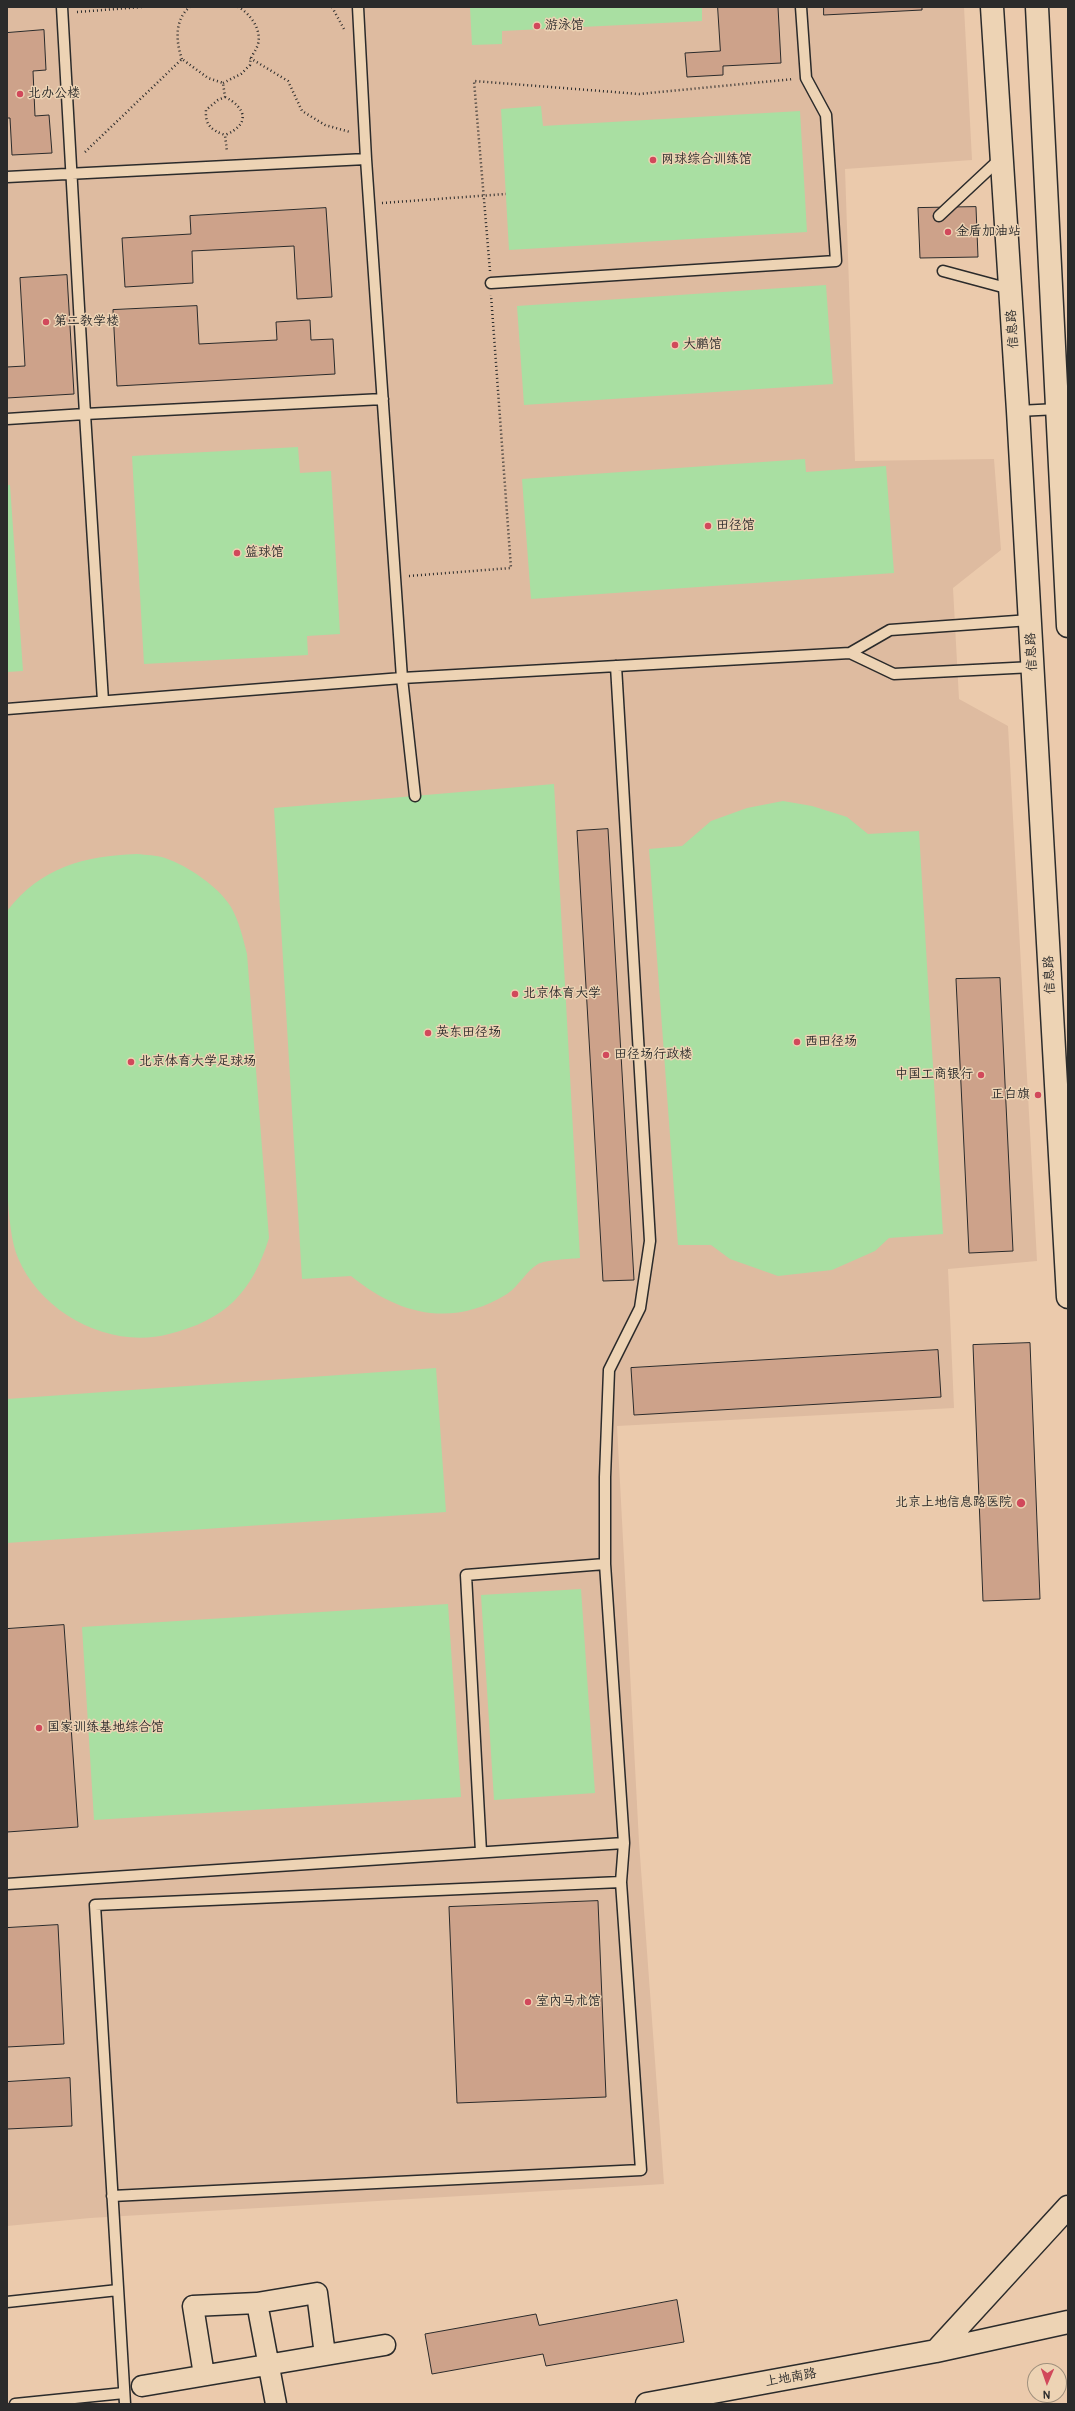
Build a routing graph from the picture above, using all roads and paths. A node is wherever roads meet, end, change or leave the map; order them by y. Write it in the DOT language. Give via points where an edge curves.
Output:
graph roads {
  1 [pos="142,7"];
  2 [pos="190,7"];
  3 [pos="238,7"];
  4 [pos="358,7"];
  5 [pos="801,7"];
  6 [pos="992,7"];
  7 [pos="1037,7"];
  8 [pos="114,8"];
  9 [pos="62,10"];
  10 [pos="250,58"];
  11 [pos="182,60"];
  12 [pos="806,78"];
  13 [pos="223,83"];
  14 [pos="225,97"];
  15 [pos="354,132"];
  16 [pos="225,135"];
  17 [pos="1001,158"];
  18 [pos="366,160"];
  19 [pos="229,166"];
  20 [pos="72,169"];
  21 [pos="7,177"];
  22 [pos="506,194"];
  23 [pos="484,196"];
  24 [pos="369,204"];
  25 [pos="939,216"];
  26 [pos="943,271"];
  27 [pos="491,283"];
  28 [pos="1010,289"];
  29 [pos="383,399"];
  30 [pos="1062,409"];
  31 [pos="1018,411"];
  32 [pos="85,414"];
  33 [pos="7,419"];
  34 [pos="395,577"];
  35 [pos="1030,620"];
  36 [pos="1068,626"];
  37 [pos="850,653"];
  38 [pos="616,666"];
  39 [pos="1033,668"];
  40 [pos="402,678"];
  41 [pos="103,701"];
  42 [pos="7,709"];
  43 [pos="415,796"];
  44 [pos="1068,1297"];
  45 [pos="605,1564"];
  46 [pos="624,1843"];
  47 [pos="481,1852"];
  48 [pos="621,1882"];
  49 [pos="7,1884"];
  50 [pos="112,2196"];
  51 [pos="1068,2207"];
  52 [pos="118,2290"];
  53 [pos="7,2302"];
  54 [pos="258,2303"];
  55 [pos="1068,2322"];
  56 [pos="386,2345"];
  57 [pos="936,2351"];
  58 [pos="325,2355"];
  59 [pos="269,2364"];
  60 [pos="204,2375"];
  61 [pos="133,2389"];
  62 [pos="15,2404"];
  63 [pos="125,2404"];
  64 [pos="276,2404"];
  65 [pos="647,2404"];
  1 -- 8 [label="path"];
  2 -- 11 [label="path" via="184,12 178,26 177,46"];
  3 -- 10 [label="path" via="244,10 258,28 258,44"];
  4 -- 18 [label="lane"];
  5 -- 12 [label="lane"];
  6 -- 17 [label="main road, 信息路"];
  7 -- 30 [label="main road"];
  8 -- 9 [label="path"];
  9 -- 20 [label="lane"];
  10 -- 13 [label="path" via="250,64 241,74"];
  10 -- 15 [label="path" via="288,81 302,111 325,125 345,132"];
  11 -- 13 [label="path" via="208,78"];
  11 -- 20 [label="path"];
  12 -- 23 [label="path" via="639,94 474,81"];
  12 -- 27 [label="lane" via="826,115 836,261"];
  13 -- 14 [label="path"];
  14 -- 16 [label="path" via="236,102 242,109 243,118 235,131"];
  14 -- 16 [label="path" via="206,110 206,120 212,130"];
  16 -- 19 [label="path"];
  17 -- 25 [label="lane"];
  17 -- 28 [label="main road, 信息路"];
  18 -- 19 [label="lane"];
  18 -- 24 [label="lane"];
  19 -- 20 [label="lane"];
  20 -- 21 [label="lane"];
  20 -- 32 [label="lane"];
  22 -- 23 [label="path"];
  23 -- 24 [label="path"];
  23 -- 27 [label="path"];
  24 -- 29 [label="lane"];
  26 -- 28 [label="lane"];
  27 -- 34 [label="path" via="511,568"];
  28 -- 31 [label="main road, 信息路"];
  29 -- 32 [label="lane"];
  29 -- 34 [label="lane"];
  30 -- 31 [label="lane"];
  30 -- 36 [label="main road"];
  31 -- 35 [label="main road, 信息路"];
  32 -- 33 [label="lane"];
  32 -- 41 [label="lane"];
  34 -- 40 [label="lane"];
  35 -- 37 [label="lane" via="890,630"];
  35 -- 39 [label="main road, 信息路"];
  37 -- 38 [label="lane"];
  37 -- 39 [label="lane" via="894,674"];
  38 -- 40 [label="lane"];
  38 -- 45 [label="lane" via="650,1241 640,1308 609,1370"];
  39 -- 44 [label="main road, 信息路"];
  40 -- 41 [label="lane"];
  40 -- 43 [label="lane"];
  41 -- 42 [label="lane"];
  45 -- 46 [label="lane"];
  45 -- 47 [label="lane" via="466,1575"];
  46 -- 47 [label="lane"];
  46 -- 48 [label="lane"];
  47 -- 49 [label="lane"];
  48 -- 50 [label="lane" via="641,2170"];
  48 -- 50 [label="lane" via="94,1905"];
  50 -- 52 [label="lane"];
  51 -- 57 [label="main road"];
  52 -- 53 [label="lane"];
  52 -- 61 [label="lane"];
  54 -- 58 [label="street" via="318,2293"];
  54 -- 59 [label="street"];
  54 -- 60 [label="street" via="193,2306"];
  55 -- 57 [label="main road, 上地南路"];
  56 -- 58 [label="street"];
  57 -- 65 [label="main road, 上地南路"];
  58 -- 59 [label="street"];
  59 -- 60 [label="street"];
  59 -- 64 [label="street"];
  60 -- 61 [label="street"];
  61 -- 62 [label="lane"];
  61 -- 63 [label="lane"];
}
